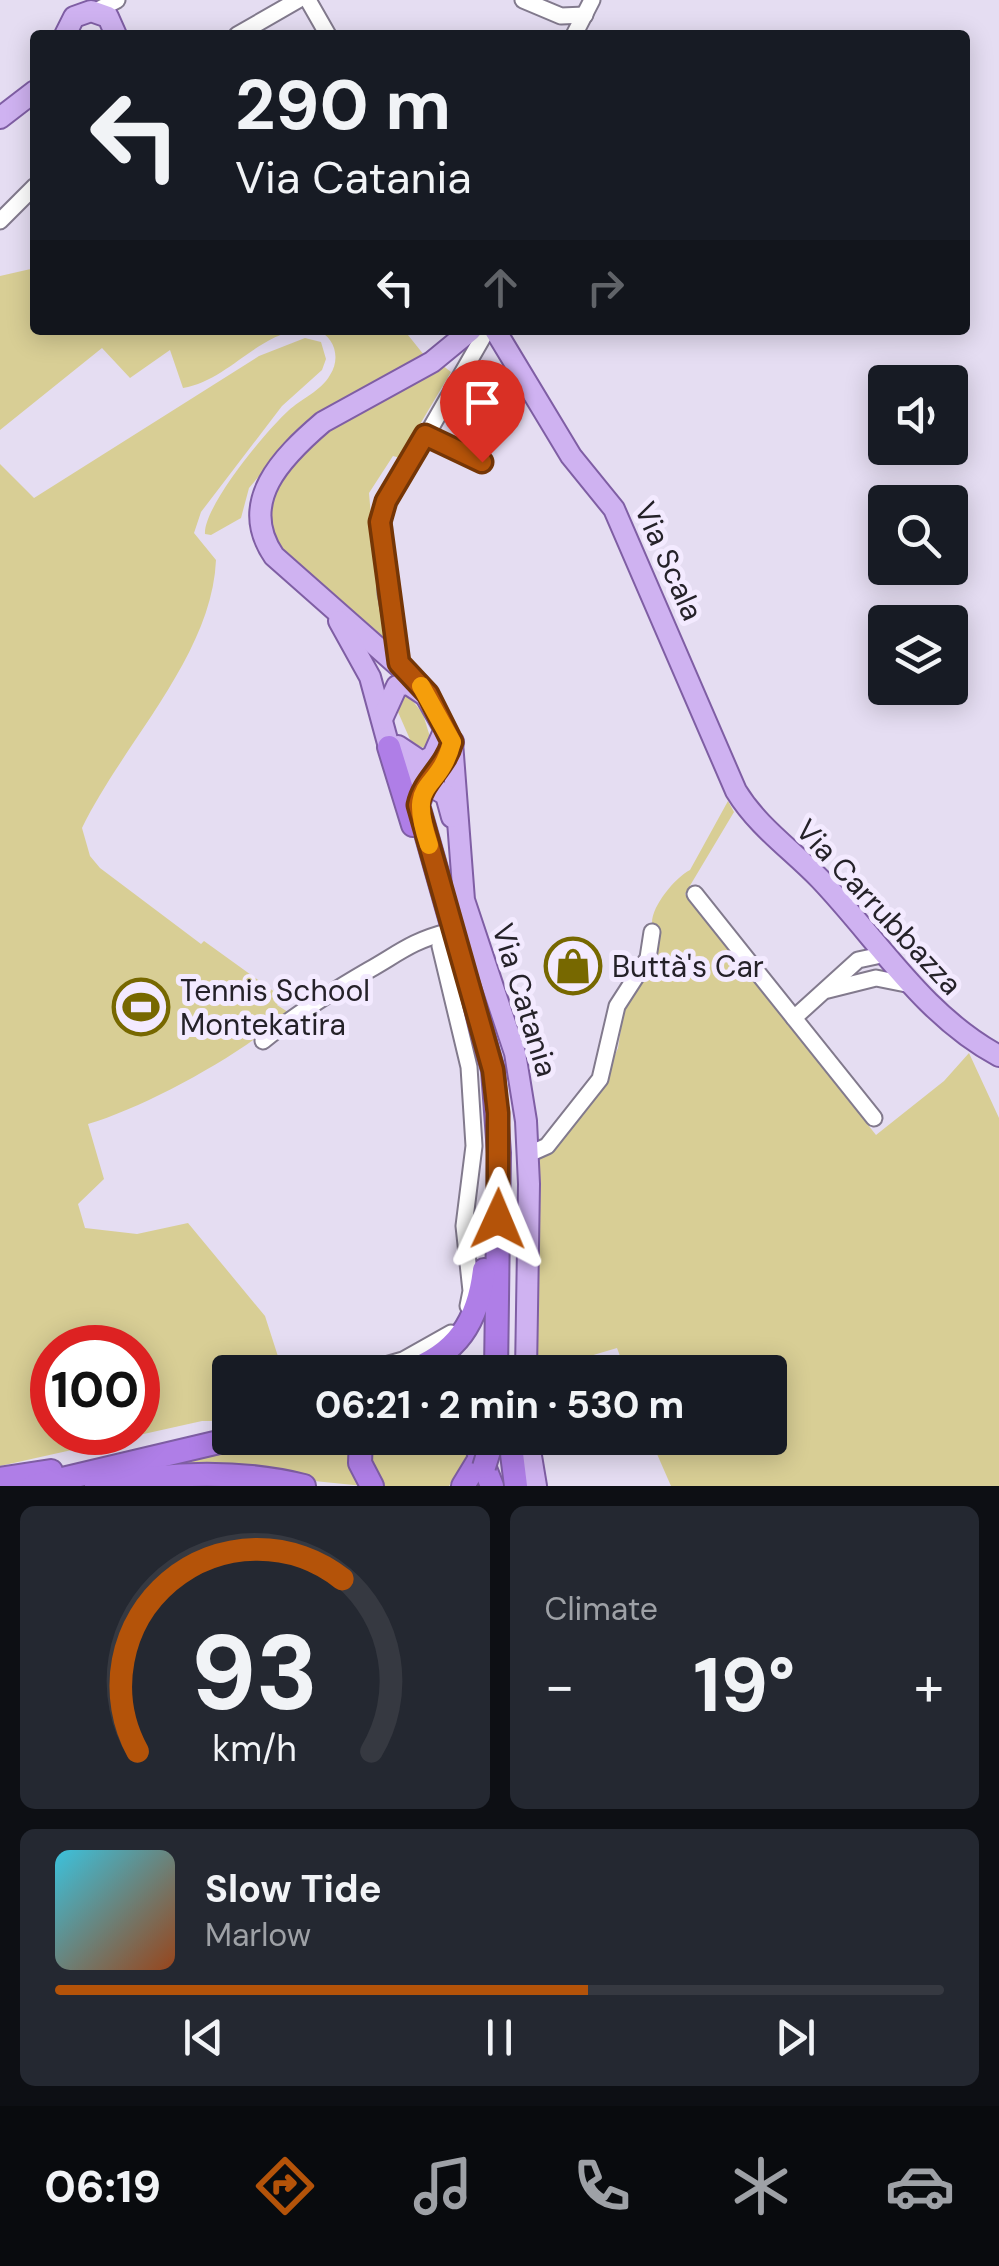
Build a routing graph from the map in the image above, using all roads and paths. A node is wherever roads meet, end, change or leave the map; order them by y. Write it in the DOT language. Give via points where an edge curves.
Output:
graph roads {
  1 [pos="117,0"];
  2 [pos="298,0"];
  3 [pos="308,0"];
  4 [pos="523,0"];
  5 [pos="588,8"];
  6 [pos="80,12"];
  7 [pos="114,30"];
  8 [pos="245,30"];
  9 [pos="325,30"];
  10 [pos="30,95"];
  11 [pos="0,118"];
  12 [pos="30,191"];
  13 [pos="0,221"];
  14 [pos="465,335"];
  15 [pos="484,335"];
  16 [pos="498,335"];
  17 [pos="425,435"];
  18 [pos="482,462"];
  19 [pos="309,589"];
  20 [pos="399,663"];
  21 [pos="446,727"];
  22 [pos="385,732"];
  23 [pos="426,784"];
  24 [pos="765,830"];
  25 [pos="460,868"];
  26 [pos="694,894"];
  27 [pos="857,921"];
  28 [pos="652,932"];
  29 [pos="454,943"];
  30 [pos="886,954"];
  31 [pos="858,960"];
  32 [pos="866,980"];
  33 [pos="911,985"];
  34 [pos="828,990"];
  35 [pos="794,1018"];
  36 [pos="263,1041"];
  37 [pos="999,1056"];
  38 [pos="874,1118"];
  39 [pos="529,1154"];
  40 [pos="492,1207"];
  41 [pos="411,1355"];
  42 [pos="438,1355"];
  43 [pos="488,1355"];
  44 [pos="496,1355"];
  45 [pos="508,1355"];
  46 [pos="526,1355"];
  47 [pos="212,1434"];
  48 [pos="212,1444"];
  49 [pos="361,1455"];
  50 [pos="494,1455"];
  51 [pos="512,1455"];
  52 [pos="531,1455"];
  53 [pos="163,1456"];
  54 [pos="94,1475"];
  55 [pos="482,1475"];
  56 [pos="0,1479"];
  57 [pos="31,1486"];
  58 [pos="304,1486"];
  59 [pos="372,1486"];
  60 [pos="463,1486"];
  61 [pos="504,1486"];
  62 [pos="516,1486"];
  63 [pos="536,1486"];
  1 -- 6 [label="street"];
  2 -- 8 [label="street"];
  3 -- 9 [label="street"];
  4 -- 5 [label="street" via="561,16"];
  6 -- 7 [label="main road" via="112,22"];
  10 -- 11 [label="main road"];
  12 -- 13 [label="street"];
  14 -- 19 [label="main road" via="446,353 323,422 274,471 259,504 261,531 274,556"];
  15 -- 17 [label="street"];
  16 -- 24 [label="main road, Via Scala" via="571,456 614,509 736,791"];
  17 -- 18 [label="street"];
  17 -- 20 [label="street" via="380,522"];
  19 -- 20 [label="main road"];
  19 -- 22 [label="main road" via="359,652"];
  20 -- 21 [label="main road"];
  21 -- 22 [label="main road" via="438,750 422,762"];
  21 -- 22 [label="main road" via="418,690 402,684 393,690"];
  21 -- 23 [label="highway" via="443,766"];
  21 -- 25 [label="main road, Via Catania" via="461,825"];
  22 -- 23 [label="main road" via="410,774"];
  22 -- 29 [label="highway"];
  23 -- 25 [label="main road" via="450,801"];
  23 -- 29 [label="highway" via="420,817"];
  24 -- 27 [label="main road, Via Carrubbazza"];
  25 -- 39 [label="main road, Via Catania" via="514,1053"];
  26 -- 35 [label="street"];
  27 -- 30 [label="main road, Via Carrubbazza"];
  27 -- 31 [label="street"];
  28 -- 39 [label="street" via="648,958 618,1006 600,1079 547,1146"];
  29 -- 36 [label="street" via="396,949"];
  29 -- 40 [label="highway" via="485,1063"];
  29 -- 41 [label="street, Via Catania" via="440,946 468,1067 474,1146 464,1226 471,1291 457,1328"];
  29 -- 44 [label="highway" via="487,1041 498,1113"];
  29 -- 45 [label="highway" via="487,1016 510,1128"];
  30 -- 31 [label="street"];
  30 -- 32 [label="street"];
  30 -- 33 [label="main road, Via Carrubbazza"];
  31 -- 34 [label="street"];
  32 -- 33 [label="street"];
  32 -- 34 [label="street"];
  33 -- 37 [label="main road, Via Carrubbazza" via="941,1018"];
  34 -- 35 [label="street"];
  35 -- 38 [label="street"];
  39 -- 46 [label="main road, Via Catania"];
  40 -- 42 [label="highway" via="482,1297 473,1321"];
  40 -- 43 [label="highway"];
  47 -- 54 [label="highway"];
  48 -- 53 [label="highway"];
  49 -- 59 [label="highway"];
  50 -- 61 [label="highway"];
  51 -- 62 [label="highway"];
  52 -- 63 [label="main road"];
  53 -- 54 [label="highway"];
  53 -- 57 [label="highway"];
  54 -- 56 [label="highway"];
  54 -- 57 [label="highway"];
  54 -- 58 [label="highway" via="240,1476"];
  55 -- 60 [label="highway"];
}
